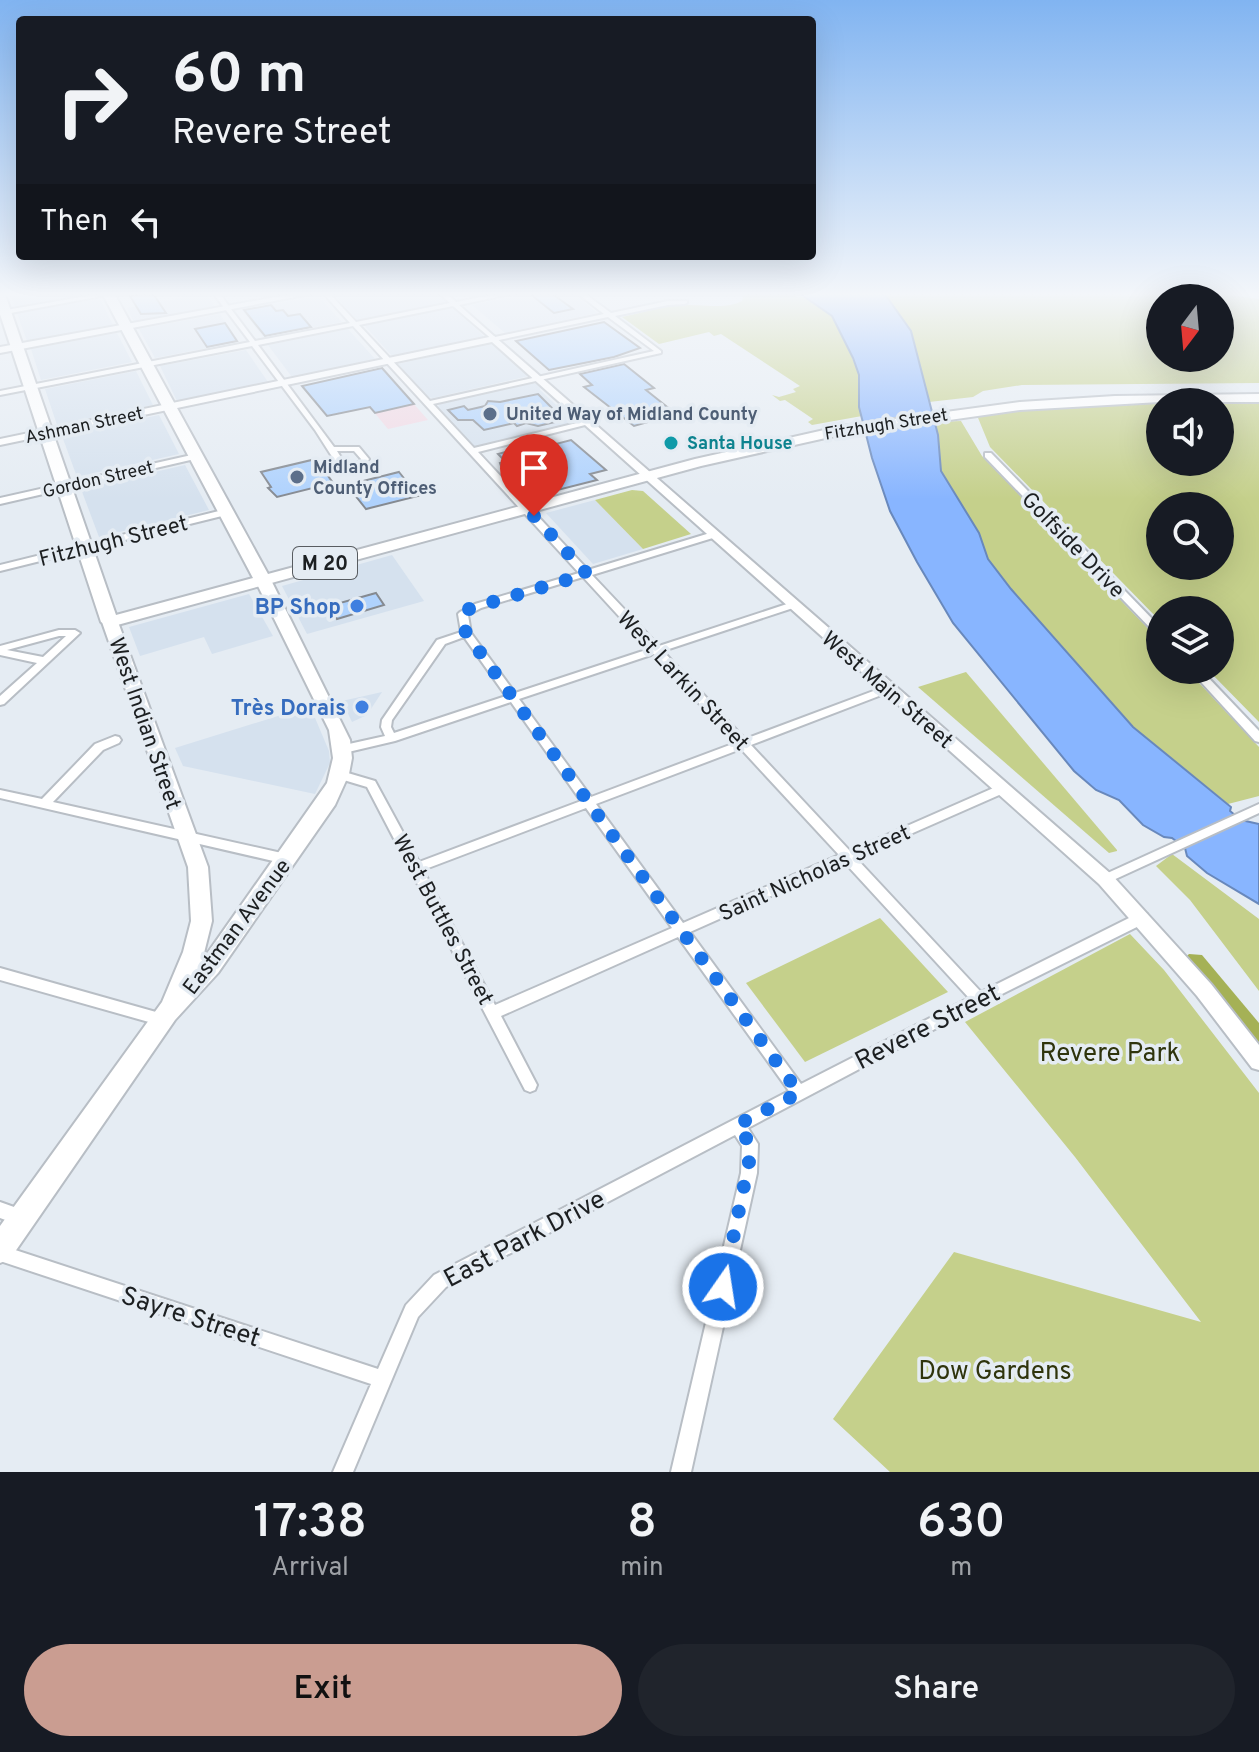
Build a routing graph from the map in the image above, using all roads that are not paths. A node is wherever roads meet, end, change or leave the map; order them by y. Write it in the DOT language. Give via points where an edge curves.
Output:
graph roads {
  1 [pos="389,361"];
  2 [pos="22,362"];
  3 [pos="158,362"];
  4 [pos="266,362"];
  5 [pos="386,362"];
  6 [pos="520,362"];
  7 [pos="616,362"];
  8 [pos="146,364"];
  9 [pos="539,379"];
  10 [pos="282,384"];
  11 [pos="30,386"];
  12 [pos="0,393"];
  13 [pos="1259,395"];
  14 [pos="429,403"];
  15 [pos="169,407"];
  16 [pos="586,422"];
  17 [pos="46,433"];
  18 [pos="0,442"];
  19 [pos="331,449"];
  20 [pos="473,451"];
  21 [pos="988,455"];
  22 [pos="196,456"];
  23 [pos="647,476"];
  24 [pos="64,486"];
  25 [pos="0,501"];
  26 [pos="527,509"];
  27 [pos="227,512"];
  28 [pos="713,535"];
  29 [pos="85,547"];
  30 [pos="0,568"];
  31 [pos="587,574"];
  32 [pos="263,580"];
  33 [pos="793,605"];
  34 [pos="1146,619"];
  35 [pos="110,622"];
  36 [pos="466,633"];
  37 [pos="0,650"];
  38 [pos="658,650"];
  39 [pos="45,661"];
  40 [pos="1208,684"];
  41 [pos="888,689"];
  42 [pos="513,698"];
  43 [pos="0,702"];
  44 [pos="391,738"];
  45 [pos="1259,738"];
  46 [pos="115,740"];
  47 [pos="743,743"];
  48 [pos="344,749"];
  49 [pos="341,775"];
  50 [pos="1002,789"];
  51 [pos="0,794"];
  52 [pos="588,802"];
  53 [pos="44,804"];
  54 [pos="1259,808"];
  55 [pos="186,836"];
  56 [pos="849,858"];
  57 [pos="286,859"];
  58 [pos="416,868"];
  59 [pos="1105,879"];
  60 [pos="1142,918"];
  61 [pos="682,930"];
  62 [pos="0,974"];
  63 [pos="979,999"];
  64 [pos="494,1012"];
  65 [pos="165,1016"];
  66 [pos="1259,1061"];
  67 [pos="530,1085"];
  68 [pos="799,1093"];
  69 [pos="737,1125"];
  70 [pos="714,1137"];
  71 [pos="11,1214"];
  72 [pos="0,1251"];
  73 [pos="382,1379"];
  74 [pos="343,1472"];
  75 [pos="681,1472"];
  1 -- 14 [label="street, West Larkin Street"];
  2 -- 11 [label="highway, West Indian Street"];
  3 -- 8 [label="street"];
  4 -- 10 [label="street"];
  5 -- 10 [label="street, Ashman Street"];
  6 -- 9 [label="street, West Main Street"];
  7 -- 9 [label="street"];
  8 -- 11 [label="street"];
  8 -- 15 [label="highway"];
  9 -- 14 [label="street"];
  9 -- 16 [label="street, West Main Street"];
  10 -- 15 [label="street, Ashman Street"];
  10 -- 19 [label="street"];
  11 -- 12 [label="street"];
  11 -- 17 [label="highway, West Indian Street"];
  13 -- 23 [label="highway, Fitzhugh Street / M 20" via="977,407 851,423 747,449 721,461"];
  14 -- 20 [label="street, West Larkin Street"];
  15 -- 17 [label="street, Ashman Street"];
  15 -- 22 [label="highway"];
  16 -- 20 [label="street"];
  16 -- 23 [label="street, West Main Street"];
  17 -- 18 [label="street, Ashman Street"];
  17 -- 24 [label="highway, West Indian Street"];
  20 -- 26 [label="street, West Larkin Street"];
  21 -- 34 [label="street, Golfside Drive"];
  22 -- 24 [label="street, Gordon Street"];
  22 -- 27 [label="highway"];
  23 -- 26 [label="highway, M 20"];
  23 -- 28 [label="street, West Main Street"];
  24 -- 25 [label="street, Gordon Street"];
  24 -- 29 [label="highway, West Indian Street"];
  26 -- 31 [label="street, West Larkin Street"];
  26 -- 32 [label="highway, M 20"];
  27 -- 29 [label="street, Fitzhugh Street"];
  27 -- 32 [label="highway"];
  28 -- 31 [label="street"];
  28 -- 33 [label="street, West Main Street"];
  29 -- 30 [label="street, Fitzhugh Street"];
  29 -- 35 [label="highway, West Indian Street"];
  31 -- 36 [label="street" via="478,606 463,614"];
  31 -- 38 [label="street, West Larkin Street"];
  32 -- 35 [label="highway, M 20"];
  32 -- 48 [label="main road"];
  33 -- 38 [label="street"];
  33 -- 41 [label="street, West Main Street"];
  35 -- 55 [label="main road, West Indian Street"];
  36 -- 42 [label="street"];
  36 -- 44 [label="street" via="441,642 387,720"];
  37 -- 39 [label="street"];
  37 -- 39 [label="street" via="74,631"];
  38 -- 42 [label="street"];
  38 -- 47 [label="street, West Larkin Street"];
  39 -- 43 [label="street"];
  40 -- 45 [label="street"];
  41 -- 47 [label="street"];
  41 -- 50 [label="street, West Main Street"];
  42 -- 44 [label="street"];
  42 -- 52 [label="street"];
  44 -- 48 [label="street"];
  46 -- 53 [label="street" via="99,747"];
  47 -- 52 [label="street"];
  47 -- 56 [label="street, West Larkin Street"];
  48 -- 49 [label="main road, Eastman Avenue"];
  49 -- 57 [label="main road, Eastman Avenue"];
  49 -- 58 [label="street, West Buttles Street" via="371,784"];
  50 -- 56 [label="street, Saint Nicholas Street"];
  50 -- 59 [label="street, West Main Street"];
  51 -- 53 [label="street"];
  52 -- 58 [label="street"];
  52 -- 61 [label="street"];
  53 -- 55 [label="street"];
  54 -- 59 [label="street"];
  55 -- 57 [label="street"];
  55 -- 65 [label="main road, West Indian Street" via="198,867 204,914 194,955"];
  56 -- 61 [label="street, Saint Nicholas Street"];
  56 -- 63 [label="street, West Larkin Street"];
  57 -- 65 [label="main road, Eastman Avenue" via="210,967"];
  58 -- 64 [label="street, West Buttles Street"];
  59 -- 60 [label="street, West Main Street"];
  60 -- 63 [label="street, Revere Street"];
  60 -- 66 [label="street, West Main Street"];
  61 -- 64 [label="street, Saint Nicholas Street"];
  61 -- 68 [label="street"];
  62 -- 65 [label="street"];
  63 -- 68 [label="street, Revere Street"];
  64 -- 67 [label="street, West Buttles Street"];
  65 -- 71 [label="main road, Eastman Avenue"];
  68 -- 69 [label="street, Revere Street"];
  69 -- 70 [label="street, Revere Street"];
  69 -- 75 [label="street" via="750,1144 749,1173"];
  70 -- 73 [label="street, East Park Drive" via="440,1281 412,1311"];
  71 -- 72 [label="main road, Eastman Avenue"];
  72 -- 73 [label="street, Sayre Street"];
  73 -- 74 [label="street, East Park Drive"];
}
